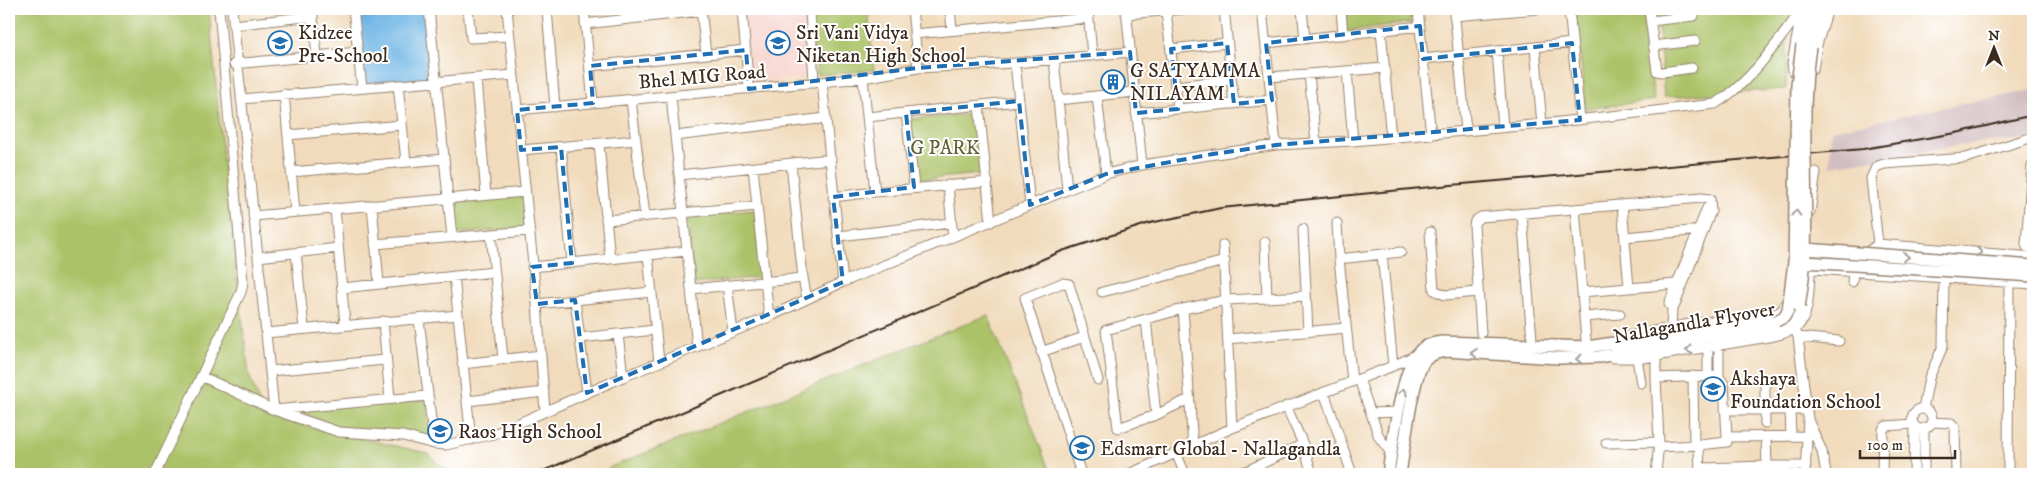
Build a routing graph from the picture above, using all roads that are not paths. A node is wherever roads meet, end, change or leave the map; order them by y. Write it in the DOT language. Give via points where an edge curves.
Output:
graph roads {
  1 [pos="219,9"];
  2 [pos="232,9"];
  3 [pos="384,9"];
  4 [pos="429,9"];
  5 [pos="468,9"];
  6 [pos="506,9"];
  7 [pos="546,9"];
  8 [pos="584,9"];
  9 [pos="742,9"];
  10 [pos="810,9"];
  11 [pos="912,9"];
  12 [pos="950,9"];
  13 [pos="1188,9"];
  14 [pos="1224,9"];
  15 [pos="1262,9"];
  16 [pos="1302,9"];
  17 [pos="1341,9"];
  18 [pos="1418,9"];
  19 [pos="1539,9"];
  20 [pos="1569,9"];
  21 [pos="1649,9"];
  22 [pos="1805,9"];
  23 [pos="1820,9"];
  24 [pos="1828,9"];
  25 [pos="353,10"];
  26 [pos="701,10"];
  27 [pos="1492,10"];
  28 [pos="1126,11"];
  29 [pos="1166,11"];
  30 [pos="312,12"];
  31 [pos="1454,12"];
  32 [pos="663,13"];
  33 [pos="1088,13"];
  34 [pos="1694,16"];
  35 [pos="1651,21"];
  36 [pos="585,24"];
  37 [pos="233,25"];
  38 [pos="1420,26"];
  39 [pos="952,30"];
  40 [pos="1381,30"];
  41 [pos="914,34"];
  42 [pos="1343,35"];
  43 [pos="509,36"];
  44 [pos="1305,39"];
  45 [pos="1695,41"];
  46 [pos="1227,43"];
  47 [pos="1266,43"];
  48 [pos="1572,43"];
  49 [pos="1653,46"];
  50 [pos="1535,47"];
  51 [pos="1171,49"];
  52 [pos="746,50"];
  53 [pos="1497,51"];
  54 [pos="358,52"];
  55 [pos="1130,52"];
  56 [pos="706,54"];
  57 [pos="318,55"];
  58 [pos="1458,55"];
  59 [pos="1092,56"];
  60 [pos="1423,59"];
  61 [pos="1054,60"];
  62 [pos="1015,63"];
  63 [pos="237,64"];
  64 [pos="225,65"];
  65 [pos="590,66"];
  66 [pos="918,68"];
  67 [pos="1385,68"];
  68 [pos="1692,68"];
  69 [pos="1347,71"];
  70 [pos="1309,74"];
  71 [pos="513,75"];
  72 [pos="1269,77"];
  73 [pos="863,78"];
  74 [pos="476,79"];
  75 [pos="1231,80"];
  76 [pos="436,82"];
  77 [pos="818,82"];
  78 [pos="398,85"];
  79 [pos="1175,86"];
  80 [pos="362,88"];
  81 [pos="749,89"];
  82 [pos="1134,92"];
  83 [pos="284,94"];
  84 [pos="1097,96"];
  85 [pos="671,97"];
  86 [pos="241,99"];
  87 [pos="631,100"];
  88 [pos="1058,100"];
  89 [pos="1272,100"];
  90 [pos="1019,101"];
  91 [pos="594,103"];
  92 [pos="1234,104"];
  93 [pos="555,106"];
  94 [pos="979,106"];
  95 [pos="1178,109"];
  96 [pos="516,110"];
  97 [pos="906,113"];
  98 [pos="1136,113"];
  99 [pos="867,117"];
  100 [pos="826,118"];
  101 [pos="1580,120"];
  102 [pos="1542,124"];
  103 [pos="402,125"];
  104 [pos="1503,127"];
  105 [pos="1466,130"];
  106 [pos="1430,134"];
  107 [pos="288,135"];
  108 [pos="675,136"];
  109 [pos="2033,136"];
  110 [pos="1391,138"];
  111 [pos="636,140"];
  112 [pos="1353,141"];
  113 [pos="1316,143"];
  114 [pos="599,144"];
  115 [pos="1276,145"];
  116 [pos="561,147"];
  117 [pos="521,150"];
  118 [pos="444,159"];
  119 [pos="831,159"];
  120 [pos="406,162"];
  121 [pos="791,164"];
  122 [pos="1142,165"];
  123 [pos="2033,166"];
  124 [pos="753,168"];
  125 [pos="292,172"];
  126 [pos="1816,172"];
  127 [pos="1106,174"];
  128 [pos="679,175"];
  129 [pos="988,182"];
  130 [pos="948,185"];
  131 [pos="914,188"];
  132 [pos="1067,189"];
  133 [pos="525,192"];
  134 [pos="875,192"];
  135 [pos="486,195"];
  136 [pos="834,197"];
  137 [pos="448,198"];
  138 [pos="372,205"];
  139 [pos="1030,205"];
  140 [pos="1622,205"];
  141 [pos="757,206"];
  142 [pos="335,208"];
  143 [pos="1575,209"];
  144 [pos="295,212"];
  145 [pos="683,212"];
  146 [pos="1522,214"];
  147 [pos="253,216"];
  148 [pos="645,216"];
  149 [pos="606,220"];
  150 [pos="992,222"];
  151 [pos="951,223"];
  152 [pos="1338,223"];
  153 [pos="1303,229"];
  154 [pos="1701,230"];
  155 [pos="529,231"];
  156 [pos="1430,232"];
  157 [pos="256,234"];
  158 [pos="491,234"];
  159 [pos="240,235"];
  160 [pos="839,236"];
  161 [pos="452,237"];
  162 [pos="953,237"];
  163 [pos="1625,237"];
  164 [pos="1265,242"];
  165 [pos="375,244"];
  166 [pos="1879,244"];
  167 [pos="1223,246"];
  168 [pos="338,248"];
  169 [pos="2033,248"];
  170 [pos="1800,249"];
  171 [pos="687,252"];
  172 [pos="1401,252"];
  173 [pos="296,253"];
  174 [pos="1382,254"];
  175 [pos="648,256"];
  176 [pos="2033,256"];
  177 [pos="258,257"];
  178 [pos="610,259"];
  179 [pos="1339,259"];
  180 [pos="1225,261"];
  181 [pos="572,263"];
  182 [pos="2033,266"];
  183 [pos="532,267"];
  184 [pos="1807,267"];
  185 [pos="1851,271"];
  186 [pos="260,272"];
  187 [pos="494,272"];
  188 [pos="1868,272"];
  189 [pos="243,273"];
  190 [pos="1882,273"];
  191 [pos="454,276"];
  192 [pos="1788,276"];
  193 [pos="2033,276"];
  194 [pos="803,278"];
  195 [pos="1944,278"];
  196 [pos="765,282"];
  197 [pos="843,282"];
  198 [pos="1852,282"];
  199 [pos="2009,282"];
  200 [pos="379,284"];
  201 [pos="2033,284"];
  202 [pos="727,285"];
  203 [pos="1679,286"];
  204 [pos="1809,287"];
  205 [pos="342,288"];
  206 [pos="1629,288"];
  207 [pos="691,289"];
  208 [pos="1788,289"];
  209 [pos="652,292"];
  210 [pos="1102,292"];
  211 [pos="1478,292"];
  212 [pos="1582,292"];
  213 [pos="1306,296"];
  214 [pos="1267,298"];
  215 [pos="807,299"];
  216 [pos="575,300"];
  217 [pos="1226,300"];
  218 [pos="537,304"];
  219 [pos="1183,309"];
  220 [pos="1620,314"];
  221 [pos="458,316"];
  222 [pos="1584,317"];
  223 [pos="769,318"];
  224 [pos="419,319"];
  225 [pos="1146,319"];
  226 [pos="383,322"];
  227 [pos="345,325"];
  228 [pos="304,328"];
  229 [pos="1346,328"];
  230 [pos="1671,328"];
  231 [pos="656,330"];
  232 [pos="733,332"];
  233 [pos="1308,332"];
  234 [pos="266,333"];
  235 [pos="1481,333"];
  236 [pos="1796,333"];
  237 [pos="618,334"];
  238 [pos="1084,337"];
  239 [pos="580,338"];
  240 [pos="1228,339"];
  241 [pos="1532,340"];
  242 [pos="1586,340"];
  243 [pos="1840,341"];
  244 [pos="1719,345"];
  245 [pos="696,347"];
  246 [pos="1708,347"];
  247 [pos="1499,349"];
  248 [pos="1640,349"];
  249 [pos="1041,352"];
  250 [pos="1600,352"];
  251 [pos="540,355"];
  252 [pos="1416,355"];
  253 [pos="1656,356"];
  254 [pos="503,359"];
  255 [pos="385,360"];
  256 [pos="659,362"];
  257 [pos="1399,363"];
  258 [pos="462,364"];
  259 [pos="270,371"];
  260 [pos="201,376"];
  261 [pos="1693,376"];
  262 [pos="1708,376"];
  263 [pos="623,377"];
  264 [pos="1719,378"];
  265 [pos="1098,380"];
  266 [pos="1355,380"];
  267 [pos="1650,384"];
  268 [pos="1765,384"];
  269 [pos="544,392"];
  270 [pos="1324,392"];
  271 [pos="587,393"];
  272 [pos="428,396"];
  273 [pos="390,399"];
  274 [pos="1189,399"];
  275 [pos="467,401"];
  276 [pos="1286,406"];
  277 [pos="1923,409"];
  278 [pos="274,410"];
  279 [pos="545,410"];
  280 [pos="1725,410"];
  281 [pos="1765,410"];
  282 [pos="1790,410"];
  283 [pos="1398,412"];
  284 [pos="1371,413"];
  285 [pos="1156,415"];
  286 [pos="1807,415"];
  287 [pos="1765,422"];
  288 [pos="1921,425"];
  289 [pos="1232,428"];
  290 [pos="1766,436"];
  291 [pos="1791,436"];
  292 [pos="1807,436"];
  293 [pos="1727,437"];
  294 [pos="471,440"];
  295 [pos="1606,443"];
  296 [pos="434,444"];
  297 [pos="1303,444"];
  298 [pos="1658,444"];
  299 [pos="1696,445"];
  300 [pos="1193,446"];
  301 [pos="1176,453"];
  302 [pos="1391,453"];
  303 [pos="1262,464"];
  304 [pos="1767,466"];
  305 [pos="1805,470"];
  306 [pos="1700,471"];
  307 [pos="155,474"];
  308 [pos="1081,474"];
  309 [pos="1132,474"];
  310 [pos="1185,474"];
  311 [pos="1240,474"];
  312 [pos="1267,474"];
  313 [pos="1312,474"];
  314 [pos="1352,474"];
  315 [pos="1388,474"];
  316 [pos="1400,474"];
  317 [pos="1656,474"];
  318 [pos="1826,474"];
  319 [pos="1882,474"];
  320 [pos="1914,474"];
  321 [pos="1924,474"];
  322 [pos="1956,474"];
  323 [pos="2008,474"];
  1 -- 64 [label="street"];
  2 -- 37 [label="street"];
  3 -- 25 [label="street"];
  4 -- 76 [label="street"];
  5 -- 43 [label="street" via="471,38"];
  6 -- 43 [label="street"];
  7 -- 93 [label="street"];
  8 -- 36 [label="street"];
  9 -- 52 [label="street"];
  10 -- 77 [label="street"];
  11 -- 41 [label="street"];
  12 -- 39 [label="street"];
  13 -- 29 [label="street"];
  14 -- 46 [label="street"];
  15 -- 47 [label="street"];
  16 -- 44 [label="street"];
  17 -- 42 [label="street"];
  18 -- 38 [label="street"];
  19 -- 27 [label="street"];
  20 -- 48 [label="street"];
  21 -- 35 [label="street"];
  22 -- 24 [label="street" via="1792,63 1796,74 1805,75 1812,70"];
  22 -- 101 [label="street" via="1754,70 1715,104"];
  170 -- 22 [label="main road, Nallagandla Flyover, one-way, bridge" via="1797,85"];
  23 -- 170 [label="main road, Nallagandla Flyover, bridge" via="1810,47 1806,86"];
  25 -- 54 [label="street"];
  26 -- 32 [label="street"];
  26 -- 56 [label="street"];
  27 -- 31 [label="street"];
  28 -- 29 [label="street"];
  28 -- 55 [label="street"];
  29 -- 51 [label="street"];
  30 -- 37 [label="street"];
  30 -- 57 [label="street"];
  31 -- 58 [label="street"];
  32 -- 36 [label="street"];
  33 -- 39 [label="street"];
  33 -- 59 [label="street"];
  34 -- 35 [label="street"];
  35 -- 49 [label="street"];
  36 -- 65 [label="street"];
  37 -- 63 [label="street"];
  38 -- 40 [label="street"];
  38 -- 60 [label="street"];
  39 -- 41 [label="street"];
  40 -- 42 [label="street"];
  40 -- 67 [label="street"];
  41 -- 66 [label="street"];
  42 -- 44 [label="street"];
  43 -- 71 [label="street"];
  44 -- 47 [label="street"];
  45 -- 49 [label="street"];
  46 -- 51 [label="street"];
  46 -- 75 [label="street"];
  47 -- 72 [label="street"];
  48 -- 50 [label="street"];
  48 -- 101 [label="street"];
  49 -- 68 [label="street" via="1657,71"];
  50 -- 53 [label="street"];
  50 -- 102 [label="street"];
  51 -- 79 [label="street"];
  52 -- 56 [label="street"];
  52 -- 81 [label="street"];
  53 -- 58 [label="street"];
  53 -- 104 [label="street"];
  54 -- 57 [label="street"];
  54 -- 80 [label="street"];
  55 -- 59 [label="street, Bhel MIG Road"];
  55 -- 82 [label="street"];
  56 -- 65 [label="street"];
  57 -- 63 [label="street"];
  58 -- 60 [label="street"];
  58 -- 105 [label="street"];
  59 -- 61 [label="street, Bhel MIG Road"];
  60 -- 106 [label="street"];
  61 -- 62 [label="street, Bhel MIG Road"];
  61 -- 88 [label="street"];
  62 -- 66 [label="street, Bhel MIG Road"];
  62 -- 90 [label="street"];
  63 -- 64 [label="street"];
  63 -- 86 [label="street"];
  64 -- 159 [label="street"];
  65 -- 91 [label="street"];
  66 -- 73 [label="street, Bhel MIG Road"];
  67 -- 69 [label="street"];
  67 -- 110 [label="street"];
  69 -- 70 [label="street"];
  69 -- 112 [label="street"];
  70 -- 72 [label="street"];
  70 -- 113 [label="street"];
  71 -- 74 [label="street"];
  71 -- 96 [label="street"];
  72 -- 89 [label="street"];
  73 -- 77 [label="street, Bhel MIG Road"];
  73 -- 99 [label="street"];
  74 -- 76 [label="street"];
  74 -- 135 [label="street"];
  75 -- 79 [label="street"];
  75 -- 92 [label="street"];
  76 -- 78 [label="street"];
  76 -- 118 [label="street"];
  77 -- 81 [label="street, Bhel MIG Road"];
  77 -- 100 [label="street"];
  78 -- 80 [label="street"];
  78 -- 103 [label="street"];
  79 -- 95 [label="street"];
  80 -- 83 [label="street"];
  81 -- 85 [label="street, Bhel MIG Road"];
  82 -- 84 [label="street"];
  82 -- 98 [label="street"];
  83 -- 86 [label="street"];
  83 -- 107 [label="street"];
  84 -- 88 [label="street"];
  84 -- 127 [label="street"];
  85 -- 87 [label="street, Bhel MIG Road"];
  85 -- 108 [label="street"];
  86 -- 147 [label="street"];
  87 -- 91 [label="street, Bhel MIG Road"];
  87 -- 111 [label="street"];
  88 -- 132 [label="street"];
  89 -- 92 [label="street"];
  89 -- 115 [label="street"];
  90 -- 94 [label="street"];
  90 -- 139 [label="street"];
  91 -- 93 [label="street, Bhel MIG Road"];
  92 -- 95 [label="street"];
  93 -- 96 [label="street, Bhel MIG Road"];
  94 -- 97 [label="street"];
  94 -- 129 [label="street"];
  95 -- 98 [label="street"];
  96 -- 117 [label="street"];
  97 -- 99 [label="street"];
  97 -- 131 [label="street"];
  98 -- 122 [label="street"];
  99 -- 134 [label="street"];
  100 -- 108 [label="street"];
  100 -- 119 [label="street"];
  101 -- 102 [label="street"];
  102 -- 104 [label="street"];
  103 -- 107 [label="street"];
  103 -- 120 [label="street"];
  104 -- 105 [label="street"];
  105 -- 106 [label="street"];
  106 -- 110 [label="street"];
  107 -- 125 [label="street"];
  108 -- 128 [label="street"];
  109 -- 166 [label="street" via="1966,158 1876,167 1871,178"];
  110 -- 112 [label="street"];
  111 -- 114 [label="street"];
  111 -- 148 [label="street"];
  112 -- 113 [label="street"];
  113 -- 115 [label="street"];
  114 -- 116 [label="street"];
  114 -- 149 [label="street"];
  115 -- 122 [label="street"];
  116 -- 117 [label="street"];
  116 -- 181 [label="street"];
  117 -- 133 [label="street"];
  118 -- 120 [label="street"];
  118 -- 137 [label="street"];
  119 -- 121 [label="street"];
  119 -- 136 [label="street"];
  120 -- 125 [label="street"];
  121 -- 124 [label="street"];
  121 -- 194 [label="street"];
  122 -- 127 [label="street"];
  123 -- 169 [label="street" via="2026,244"];
  124 -- 128 [label="street"];
  124 -- 141 [label="street"];
  125 -- 144 [label="street"];
  126 -- 192 [label="street" via="1809,217 1790,258"];
  127 -- 132 [label="street"];
  128 -- 145 [label="street"];
  129 -- 130 [label="street"];
  129 -- 150 [label="street"];
  130 -- 131 [label="street"];
  130 -- 151 [label="street"];
  131 -- 134 [label="street"];
  132 -- 139 [label="street"];
  133 -- 135 [label="street"];
  133 -- 155 [label="street"];
  134 -- 136 [label="street"];
  135 -- 137 [label="street"];
  136 -- 160 [label="street"];
  137 -- 138 [label="street"];
  137 -- 161 [label="street"];
  138 -- 142 [label="street"];
  138 -- 165 [label="street"];
  139 -- 150 [label="street"];
  140 -- 143 [label="street"];
  140 -- 154 [label="street" via="1710,199 1711,211"];
  140 -- 163 [label="street"];
  141 -- 145 [label="street"];
  141 -- 196 [label="street"];
  142 -- 144 [label="street"];
  142 -- 168 [label="street"];
  143 -- 146 [label="street"];
  143 -- 212 [label="street"];
  144 -- 147 [label="street"];
  145 -- 148 [label="street"];
  145 -- 171 [label="street"];
  146 -- 211 [label="street" via="1481,217 1475,221"];
  146 -- 241 [label="street"];
  147 -- 157 [label="street"];
  148 -- 149 [label="street"];
  149 -- 178 [label="street"];
  150 -- 162 [label="street"];
  151 -- 160 [label="street"];
  151 -- 162 [label="street"];
  152 -- 179 [label="street"];
  153 -- 213 [label="street"];
  154 -- 163 [label="street"];
  154 -- 203 [label="street"];
  155 -- 158 [label="street"];
  155 -- 183 [label="street"];
  156 -- 211 [label="street" via="1434,290 1445,295"];
  157 -- 159 [label="street"];
  157 -- 177 [label="street"];
  158 -- 161 [label="street"];
  158 -- 187 [label="street"];
  159 -- 189 [label="street"];
  160 -- 197 [label="street"];
  161 -- 165 [label="street"];
  162 -- 197 [label="street"];
  163 -- 206 [label="street"];
  164 -- 214 [label="street"];
  165 -- 200 [label="street"];
  166 -- 176 [label="street, one-way"];
  166 -- 188 [label="street" via="1870,250"];
  166 -- 190 [label="street"];
  167 -- 180 [label="street"];
  168 -- 173 [label="street"];
  168 -- 205 [label="street"];
  170 -- 182 [label="main road, one-way, bridge"];
  170 -- 184 [label="main road, Nallagandla Flyover, bridge"];
  171 -- 175 [label="street"];
  171 -- 207 [label="street"];
  172 -- 174 [label="street"];
  173 -- 177 [label="street"];
  173 -- 228 [label="street"];
  174 -- 179 [label="street"];
  174 -- 266 [label="street" via="1393,366"];
  175 -- 178 [label="street"];
  175 -- 209 [label="street"];
  177 -- 186 [label="street"];
  178 -- 181 [label="street"];
  179 -- 229 [label="street"];
  180 -- 210 [label="street"];
  180 -- 217 [label="street"];
  181 -- 183 [label="street"];
  183 -- 218 [label="street"];
  184 -- 185 [label="street"];
  184 -- 192 [label="street"];
  184 -- 193 [label="main road, bridge"];
  184 -- 204 [label="street"];
  184 -- 248 [label="main road, Nallagandla Flyover, bridge" via="1798,313 1785,327 1776,331 1709,337"];
  185 -- 188 [label="street"];
  185 -- 198 [label="street"];
  186 -- 189 [label="street"];
  186 -- 234 [label="street"];
  187 -- 191 [label="street"];
  187 -- 254 [label="street"];
  188 -- 190 [label="street"];
  189 -- 260 [label="street" via="241,292"];
  190 -- 195 [label="street"];
  191 -- 200 [label="street"];
  191 -- 221 [label="street"];
  192 -- 208 [label="street"];
  194 -- 196 [label="street"];
  194 -- 215 [label="street"];
  195 -- 199 [label="street"];
  195 -- 277 [label="street" via="1943,346 1929,378"];
  196 -- 202 [label="street"];
  196 -- 223 [label="street"];
  197 -- 215 [label="street"];
  199 -- 201 [label="street"];
  199 -- 323 [label="street"];
  200 -- 205 [label="street"];
  202 -- 207 [label="street"];
  202 -- 232 [label="street"];
  203 -- 206 [label="street"];
  203 -- 230 [label="street" via="1669,304 1672,308"];
  204 -- 208 [label="street"];
  204 -- 236 [label="street" via="1804,316"];
  205 -- 227 [label="street"];
  206 -- 212 [label="street"];
  207 -- 245 [label="street"];
  208 -- 230 [label="street" via="1783,310 1776,314"];
  209 -- 216 [label="street"];
  209 -- 231 [label="street"];
  211 -- 235 [label="street"];
  212 -- 222 [label="street"];
  213 -- 214 [label="street"];
  213 -- 233 [label="street"];
  214 -- 217 [label="street"];
  215 -- 223 [label="street"];
  216 -- 218 [label="street"];
  216 -- 239 [label="street"];
  217 -- 219 [label="street"];
  217 -- 240 [label="street"];
  218 -- 251 [label="street"];
  219 -- 225 [label="street"];
  219 -- 274 [label="street"];
  220 -- 222 [label="street"];
  221 -- 224 [label="street"];
  221 -- 258 [label="street"];
  222 -- 242 [label="street"];
  223 -- 232 [label="street"];
  224 -- 226 [label="street"];
  224 -- 272 [label="street"];
  225 -- 285 [label="street"];
  225 -- 285 [label="street" via="1106,330 1118,428"];
  226 -- 227 [label="street"];
  226 -- 255 [label="street"];
  227 -- 228 [label="street"];
  228 -- 234 [label="street"];
  229 -- 233 [label="street"];
  229 -- 266 [label="street"];
  230 -- 250 [label="street" via="1631,335"];
  231 -- 237 [label="street"];
  231 -- 256 [label="street"];
  232 -- 245 [label="street"];
  233 -- 240 [label="street"];
  234 -- 259 [label="street"];
  236 -- 243 [label="street"];
  236 -- 244 [label="street"];
  236 -- 286 [label="street"];
  237 -- 239 [label="street"];
  237 -- 263 [label="street"];
  238 -- 249 [label="street"];
  238 -- 249 [label="street" via="1071,287 1062,283 1025,298"];
  238 -- 265 [label="street"];
  239 -- 271 [label="street"];
  240 -- 289 [label="street"];
  244 -- 246 [label="street"];
  244 -- 264 [label="street"];
  245 -- 256 [label="street"];
  246 -- 253 [label="street, one-way"];
  246 -- 262 [label="street"];
  247 -- 250 [label="main road, Nallagandla Flyover" via="1579,348"];
  247 -- 252 [label="main road" via="1435,343"];
  247 -- 316 [label="main road, one-way" via="1446,351 1431,355 1425,361 1414,394"];
  248 -- 250 [label="main road, Nallagandla Flyover"];
  248 -- 250 [label="street"];
  248 -- 253 [label="street"];
  248 -- 267 [label="street"];
  249 -- 308 [label="street"];
  251 -- 254 [label="street"];
  251 -- 269 [label="street"];
  252 -- 257 [label="street"];
  283 -- 252 [label="main road, one-way" via="1409,368"];
  253 -- 267 [label="street"];
  254 -- 258 [label="street"];
  255 -- 259 [label="street"];
  255 -- 273 [label="street"];
  256 -- 263 [label="street"];
  258 -- 275 [label="street"];
  259 -- 278 [label="street"];
  260 -- 278 [label="street"];
  260 -- 307 [label="street"];
  261 -- 262 [label="street"];
  261 -- 267 [label="street"];
  261 -- 299 [label="street"];
  262 -- 264 [label="street"];
  263 -- 271 [label="street"];
  264 -- 280 [label="street" via="1724,384"];
  266 -- 270 [label="street"];
  266 -- 284 [label="street"];
  267 -- 298 [label="street"];
  268 -- 281 [label="street"];
  269 -- 275 [label="street"];
  269 -- 279 [label="street"];
  270 -- 276 [label="street"];
  270 -- 314 [label="street"];
  271 -- 279 [label="street"];
  272 -- 273 [label="street"];
  272 -- 296 [label="street"];
  273 -- 278 [label="street"];
  274 -- 285 [label="street"];
  274 -- 300 [label="street"];
  275 -- 294 [label="street"];
  276 -- 289 [label="street"];
  276 -- 297 [label="street"];
  277 -- 288 [label="street" via="1931,415"];
  277 -- 288 [label="street" via="1914,412 1912,418"];
  278 -- 296 [label="street" via="339,432 403,436"];
  279 -- 294 [label="street" via="494,434"];
  280 -- 281 [label="street"];
  280 -- 293 [label="street"];
  281 -- 282 [label="street"];
  281 -- 287 [label="street"];
  282 -- 286 [label="street"];
  282 -- 291 [label="street"];
  283 -- 284 [label="street"];
  283 -- 302 [label="main road"];
  284 -- 302 [label="street" via="1379,436"];
  286 -- 292 [label="street"];
  286 -- 318 [label="street" via="1822,451"];
  288 -- 319 [label="street" via="1886,426 1883,429"];
  288 -- 320 [label="street"];
  288 -- 321 [label="street"];
  288 -- 322 [label="street" via="1951,423 1955,427"];
  289 -- 300 [label="street"];
  290 -- 291 [label="street"];
  290 -- 293 [label="street"];
  290 -- 304 [label="street"];
  291 -- 292 [label="street"];
  292 -- 305 [label="street"];
  293 -- 299 [label="street" via="1724,443"];
  294 -- 296 [label="street"];
  295 -- 298 [label="street"];
  297 -- 303 [label="street"];
  297 -- 313 [label="street"];
  298 -- 299 [label="street"];
  298 -- 317 [label="street"];
  299 -- 306 [label="street"];
  300 -- 301 [label="street"];
  301 -- 309 [label="street"];
  301 -- 310 [label="street"];
  302 -- 315 [label="main road"];
  303 -- 311 [label="street"];
  303 -- 312 [label="street"];
  304 -- 305 [label="street"];
  304 -- 306 [label="street"];
}
